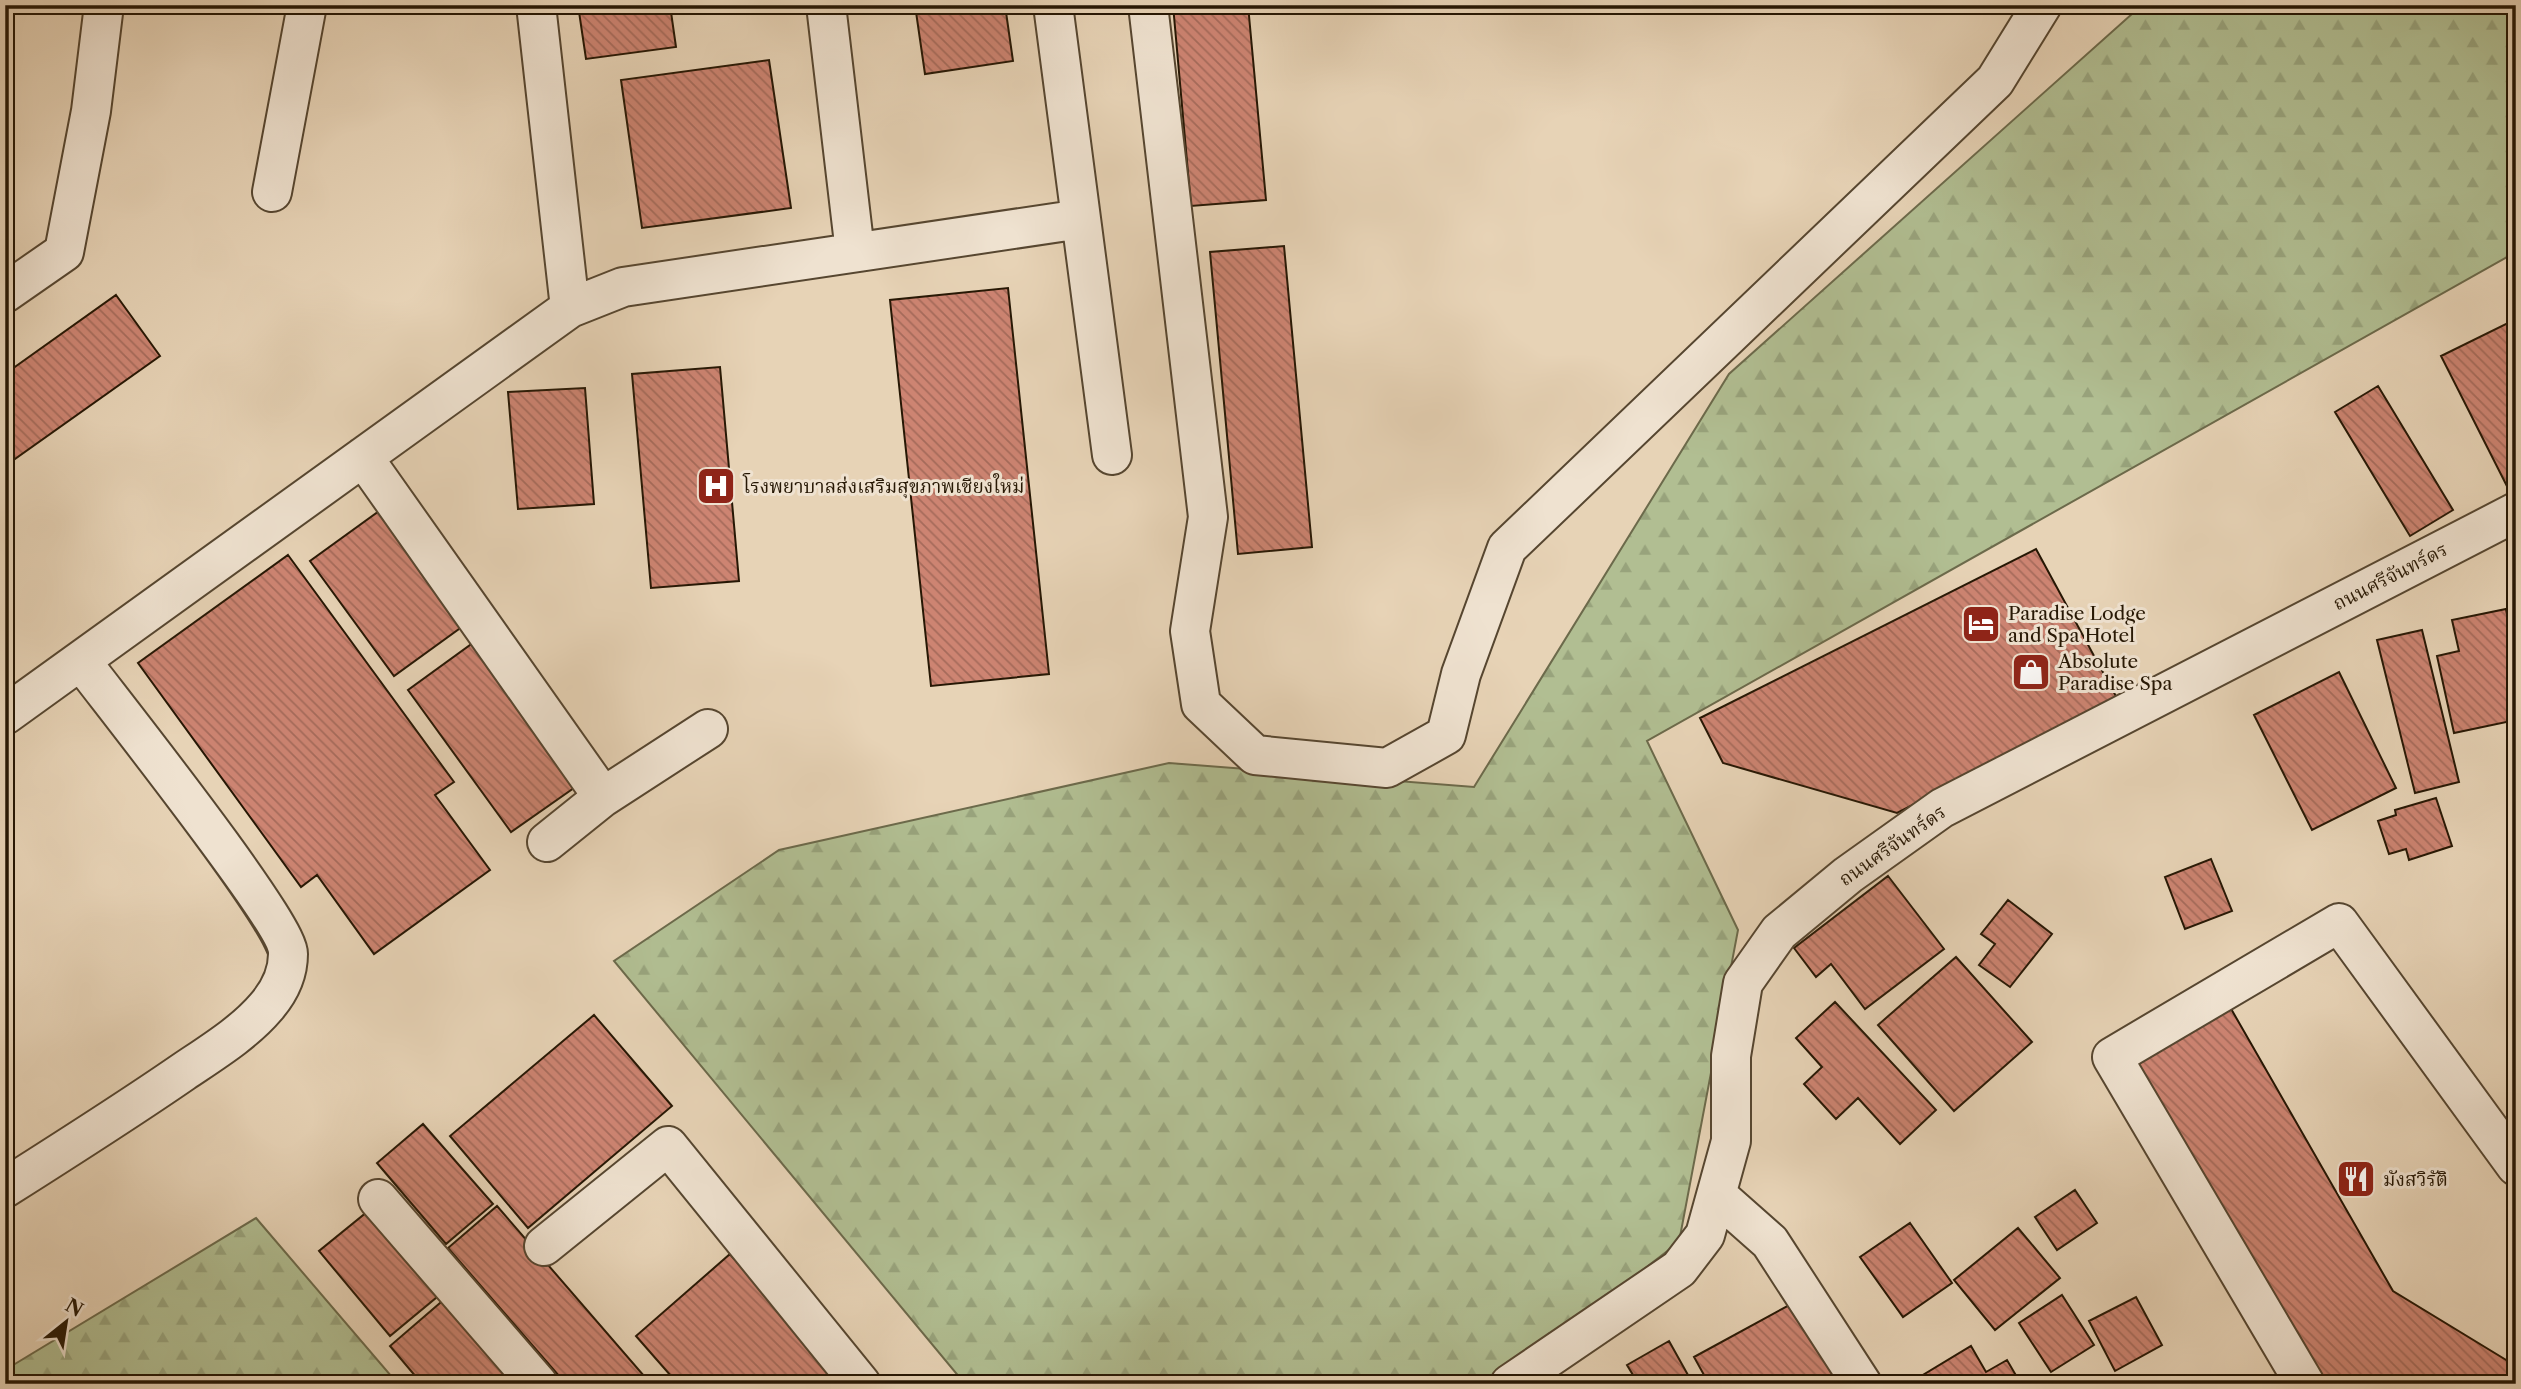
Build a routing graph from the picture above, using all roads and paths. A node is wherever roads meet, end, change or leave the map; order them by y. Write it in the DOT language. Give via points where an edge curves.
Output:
graph roads {
  1 [pos="104,5"];
  2 [pos="307,5"];
  3 [pos="537,5"];
  4 [pos="826,5"];
  5 [pos="1053,5"];
  6 [pos="1148,5"];
  7 [pos="2042,5"];
  8 [pos="272,192"];
  9 [pos="1081,219"];
  10 [pos="855,252"];
  11 [pos="5,293"];
  12 [pos="570,308"];
  13 [pos="1112,455"];
  14 [pos="363,457"];
  15 [pos="2516,512"];
  16 [pos="80,661"];
  17 [pos="5,715"];
  18 [pos="708,729"];
  19 [pos="603,797"];
  20 [pos="547,842"];
  21 [pos="2516,1166"];
  22 [pos="5,1188"];
  23 [pos="1718,1196"];
  24 [pos="378,1199"];
  25 [pos="544,1246"];
  26 [pos="538,1384"];
  27 [pos="861,1384"];
  28 [pos="1510,1384"];
  29 [pos="1862,1384"];
  30 [pos="2305,1384"];
  1 -- 11 [label="street" via="91,111 64,252"];
  2 -- 8 [label="street"];
  3 -- 12 [label="street"];
  4 -- 10 [label="street"];
  5 -- 9 [label="street"];
  6 -- 7 [label="street" via="1208,517 1190,631 1201,704 1255,755 1387,768 1447,735 1461,674 1507,548 1995,81"];
  9 -- 10 [label="street"];
  9 -- 13 [label="street"];
  10 -- 12 [label="street" via="623,287"];
  12 -- 14 [label="street"];
  14 -- 16 [label="street"];
  14 -- 19 [label="street"];
  15 -- 23 [label="street, ถนนศรีจันทร์ดร" via="1942,808 1847,875 1779,932 1743,983 1731,1056 1731,1141"];
  16 -- 17 [label="street"];
  16 -- 22 [label="street" via="276,925 289,951 287,967 280,988 265,1009 216,1050"];
  18 -- 19 [label="street"];
  19 -- 20 [label="street"];
  21 -- 30 [label="street" via="2339,923 2112,1057"];
  23 -- 28 [label="street, ถนนศรีจันทร์ดร" via="1705,1236 1679,1269"];
  23 -- 29 [label="street" via="1770,1242"];
  24 -- 26 [label="street"];
  25 -- 27 [label="street" via="668,1146"];
}
